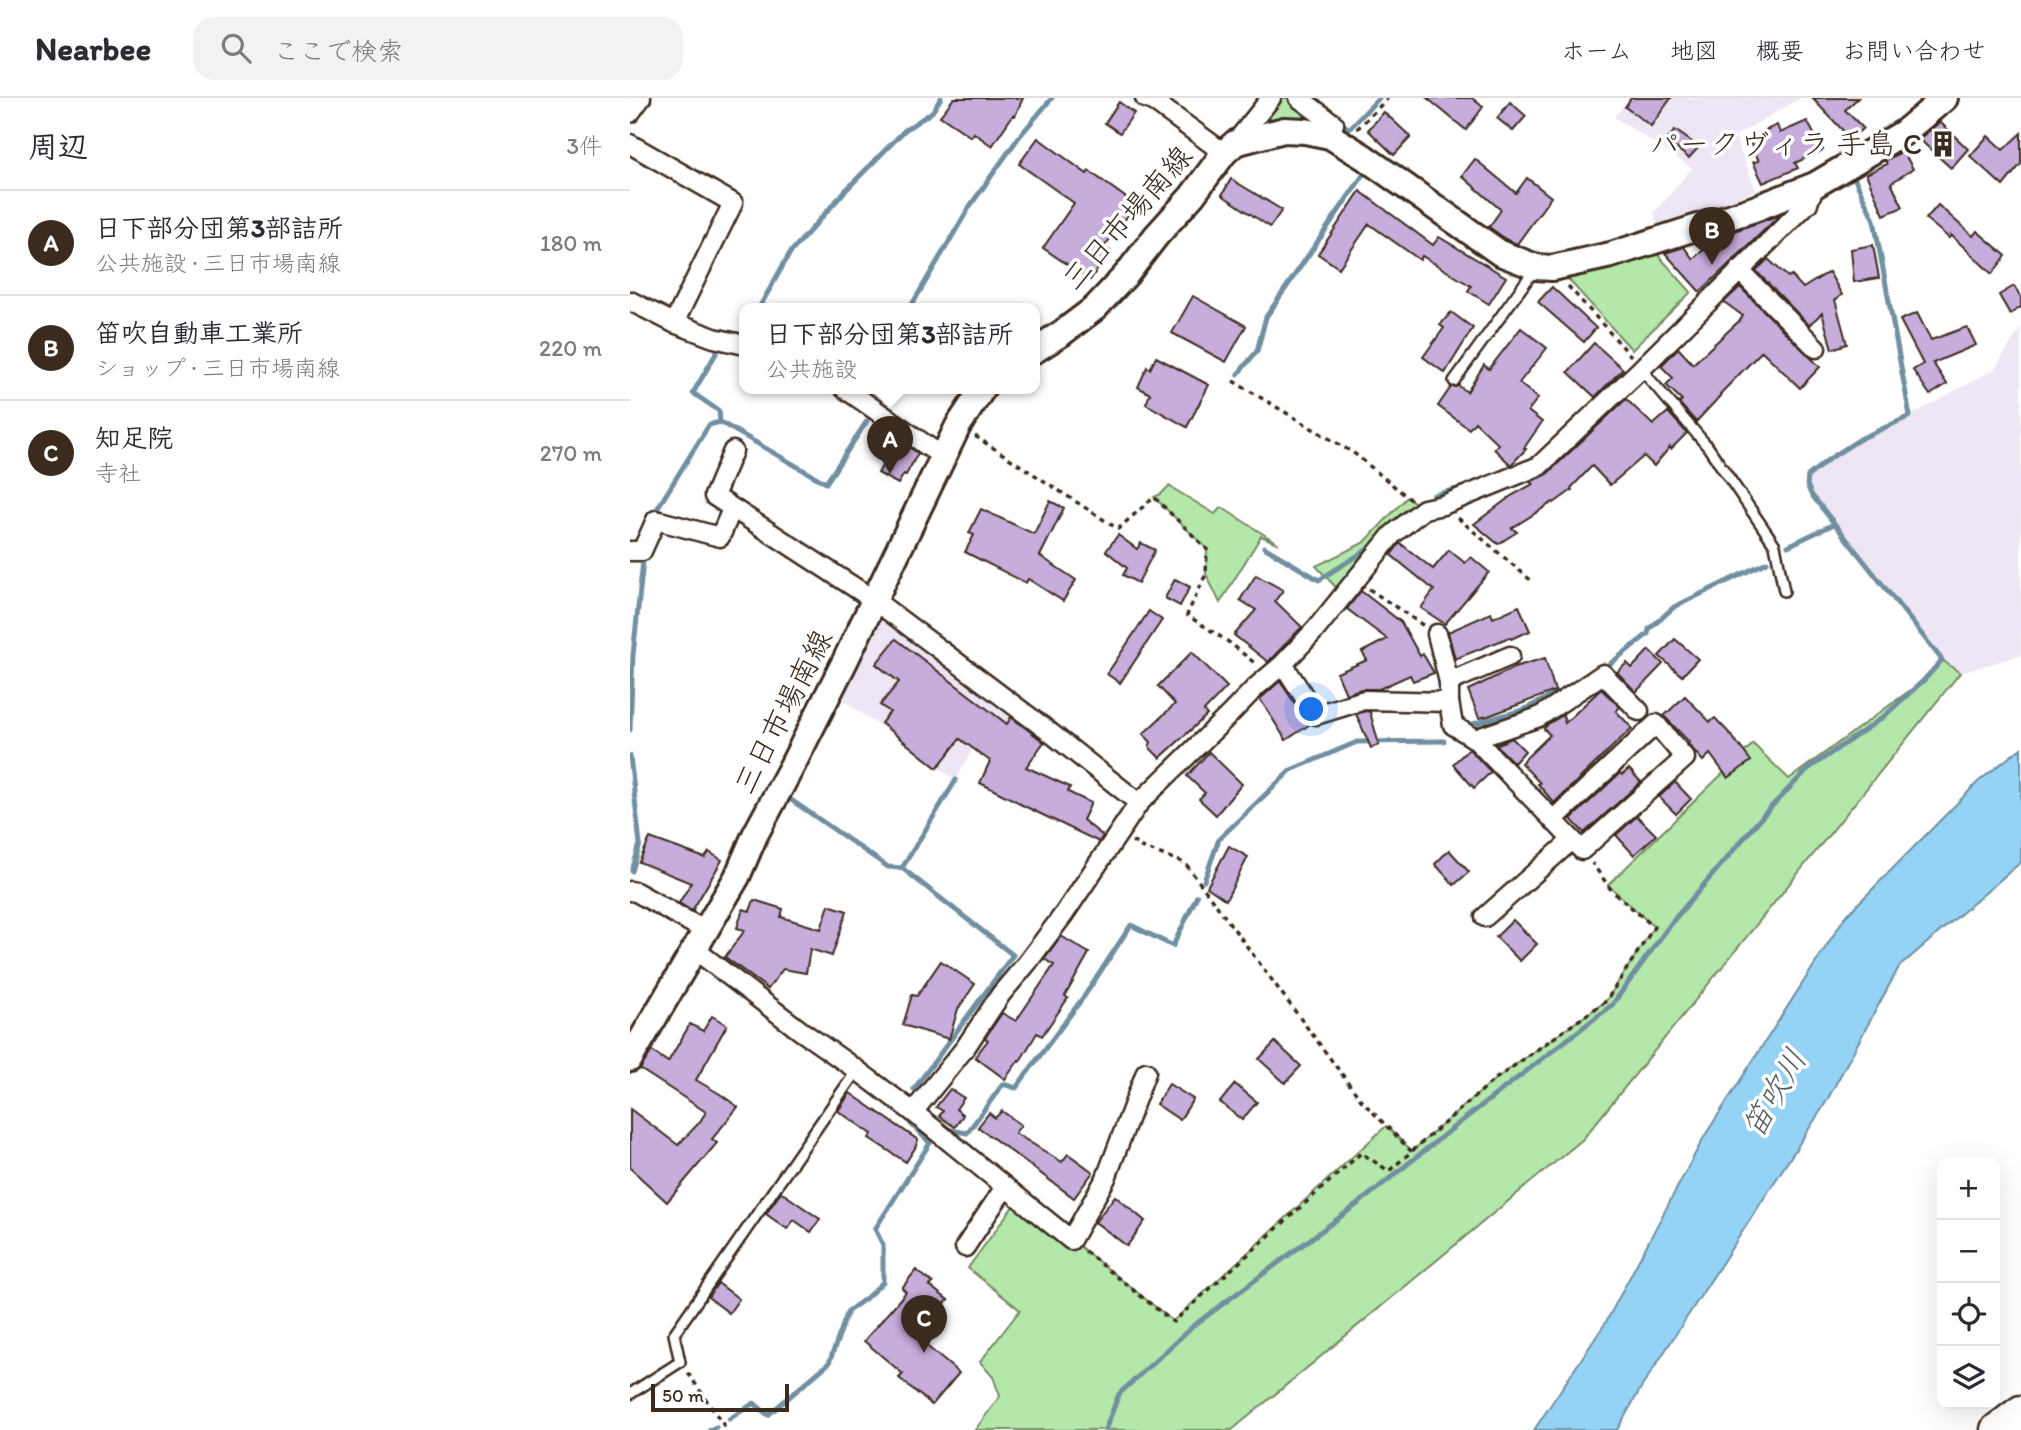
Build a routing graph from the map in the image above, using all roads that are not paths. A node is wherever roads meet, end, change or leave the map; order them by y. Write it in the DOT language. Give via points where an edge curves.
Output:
graph roads {
  1 [pos="641,98"];
  2 [pos="1145,98"];
  3 [pos="1271,98"];
  4 [pos="1299,98"];
  5 [pos="1945,98"];
  6 [pos="630,113"];
  7 [pos="1337,140"];
  8 [pos="630,144"];
  9 [pos="1229,148"];
  10 [pos="1815,185"];
  11 [pos="1544,268"];
  12 [pos="1739,270"];
  13 [pos="630,301"];
  14 [pos="674,323"];
  15 [pos="739,344"];
  16 [pos="1040,347"];
  17 [pos="1816,348"];
  18 [pos="1636,363"];
  19 [pos="1454,381"];
  20 [pos="853,394"];
  21 [pos="979,394"];
  22 [pos="733,451"];
  23 [pos="943,457"];
  24 [pos="732,509"];
  25 [pos="630,551"];
  26 [pos="1784,591"];
  27 [pos="874,600"];
  28 [pos="1437,634"];
  29 [pos="1510,656"];
  30 [pos="1276,670"];
  31 [pos="1449,682"];
  32 [pos="1449,702"];
  33 [pos="1639,711"];
  34 [pos="1475,739"];
  35 [pos="1139,803"];
  36 [pos="1554,819"];
  37 [pos="1577,845"];
  38 [pos="630,891"];
  39 [pos="1485,917"];
  40 [pos="699,939"];
  41 [pos="630,1059"];
  42 [pos="857,1069"];
  43 [pos="1146,1072"];
  44 [pos="913,1112"];
  45 [pos="1005,1187"];
  46 [pos="965,1247"];
  47 [pos="630,1394"];
  48 [pos="2021,1412"];
  49 [pos="1997,1430"];
  1 -- 6 [label="street"];
  2 -- 9 [label="street"];
  3 -- 9 [label="street"];
  4 -- 7 [label="street" via="1334,124"];
  5 -- 10 [label="main road" via="1903,133"];
  7 -- 9 [label="main road, 三日市場南線" via="1284,130"];
  7 -- 11 [label="main road, 三日市場南線" via="1500,253"];
  8 -- 14 [label="street" via="733,203"];
  9 -- 16 [label="main road, 三日市場南線" via="1096,308"];
  10 -- 11 [label="main road" via="1611,255"];
  10 -- 12 [label="street" via="1808,203"];
  11 -- 19 [label="lane"];
  12 -- 17 [label="street"];
  12 -- 18 [label="street"];
  13 -- 14 [label="street"];
  14 -- 15 [label="street"];
  18 -- 26 [label="lane" via="1708,447 1775,545"];
  18 -- 30 [label="street" via="1539,466 1424,509 1392,535 1316,629"];
  20 -- 23 [label="street"];
  21 -- 23 [label="main road, 三日市場南線"];
  22 -- 24 [label="street" via="714,496"];
  23 -- 27 [label="main road, 三日市場南線"];
  24 -- 25 [label="street" via="720,537 656,520 642,551"];
  24 -- 27 [label="street"];
  27 -- 35 [label="street"];
  27 -- 40 [label="main road, 三日市場南線" via="737,877"];
  28 -- 31 [label="street"];
  29 -- 31 [label="street"];
  30 -- 32 [label="street" via="1316,715 1364,700"];
  30 -- 35 [label="street"];
  31 -- 32 [label="street"];
  32 -- 34 [label="street" via="1453,725"];
  33 -- 34 [label="street" via="1603,674 1539,717"];
  34 -- 36 [label="street"];
  35 -- 44 [label="street" via="1064,914"];
  36 -- 37 [label="street"];
  36 -- 37 [label="street" via="1656,724 1685,758"];
  37 -- 39 [label="street"];
  38 -- 40 [label="street"];
  40 -- 41 [label="main road, 三日市場南線"];
  40 -- 42 [label="street" via="801,1031"];
  42 -- 44 [label="street"];
  42 -- 47 [label="lane" via="674,1334 680,1362"];
  43 -- 45 [label="street" via="1106,1178 1071,1240"];
  44 -- 45 [label="street"];
  45 -- 46 [label="street"];
  48 -- 49 [label="highway"];
}
